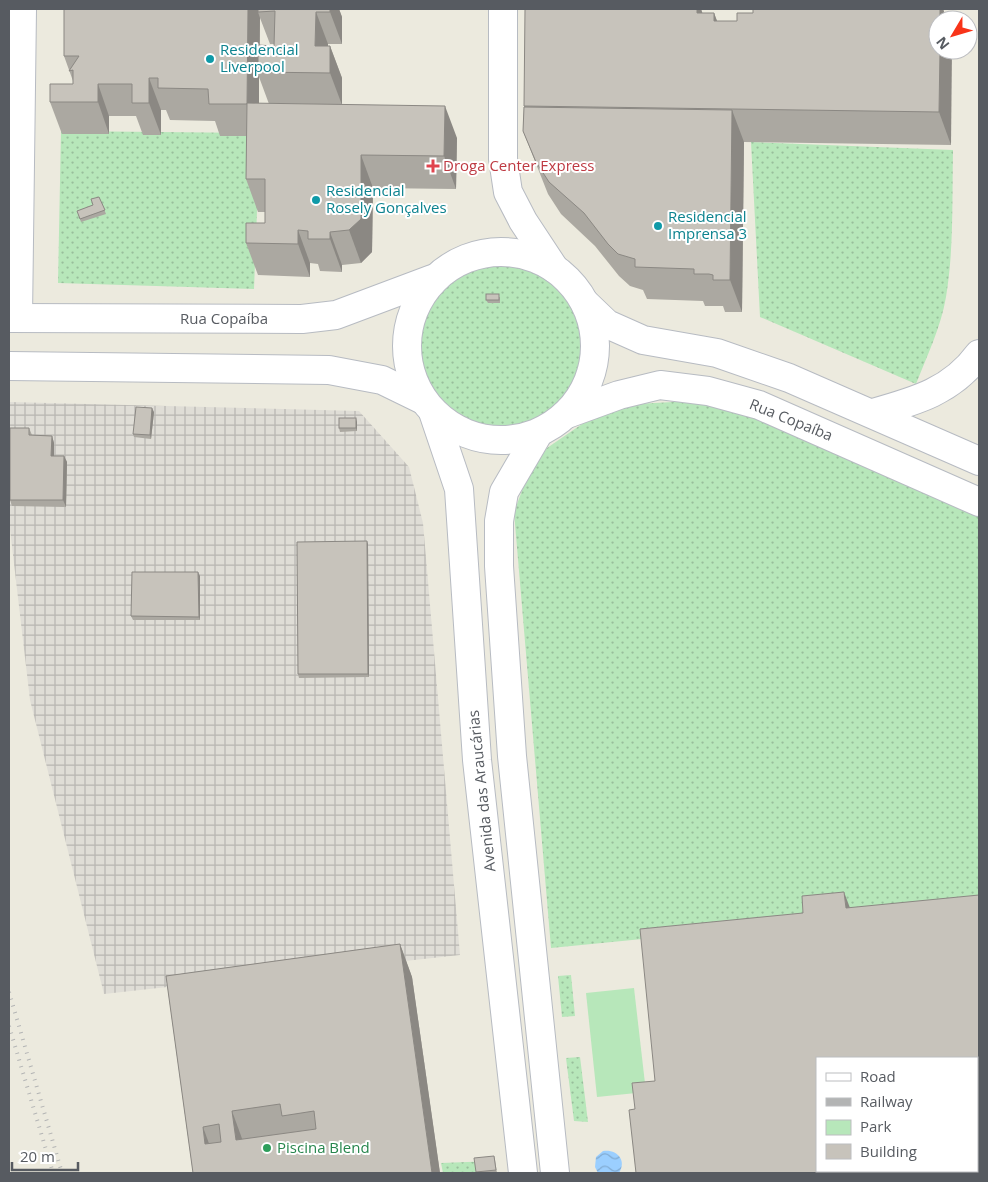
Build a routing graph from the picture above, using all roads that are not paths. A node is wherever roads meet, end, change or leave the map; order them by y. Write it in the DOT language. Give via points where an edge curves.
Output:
graph roads {
  1 [pos="22,9"];
  2 [pos="503,9"];
  3 [pos="555,269"];
  4 [pos="432,280"];
  5 [pos="585,303"];
  6 [pos="13,318"];
  7 [pos="979,354"];
  8 [pos="9,366"];
  9 [pos="428,406"];
  10 [pos="873,413"];
  11 [pos="567,414"];
  12 [pos="538,434"];
  13 [pos="979,460"];
  14 [pos="979,502"];
  15 [pos="512,756"];
  16 [pos="477,760"];
  17 [pos="523,1173"];
  18 [pos="555,1173"];
  1 -- 6 [label="main road"];
  2 -- 3 [label="main road" via="504,159 508,192"];
  3 -- 4 [label="main road" via="525,254 492,251 459,260"];
  3 -- 5 [label="main road" via="572,284"];
  4 -- 6 [label="main road, Rua Copaíba" via="336,315 302,319"];
  4 -- 9 [label="main road, Avenida das Araucárias" via="414,307 406,338 409,371"];
  5 -- 10 [label="main road" via="607,324 643,340 717,353 789,378"];
  5 -- 11 [label="main road" via="593,326 595,350 591,374 582,396"];
  7 -- 10 [label="main road" via="948,384 928,396"];
  8 -- 9 [label="main road" via="329,370 382,380"];
  9 -- 12 [label="main road" via="456,430 482,439 511,441"];
  9 -- 16 [label="main road, Avenida das Araucárias" via="460,489"];
  10 -- 13 [label="main road"];
  11 -- 12 [label="main road"];
  11 -- 14 [label="main road, Rua Copaíba" via="619,395 660,385 708,391 759,404"];
  12 -- 15 [label="main road" via="504,492 499,521"];
  15 -- 16 [label="main road"];
  15 -- 18 [label="main road"];
  16 -- 17 [label="main road, Avenida das Araucárias"];
}
